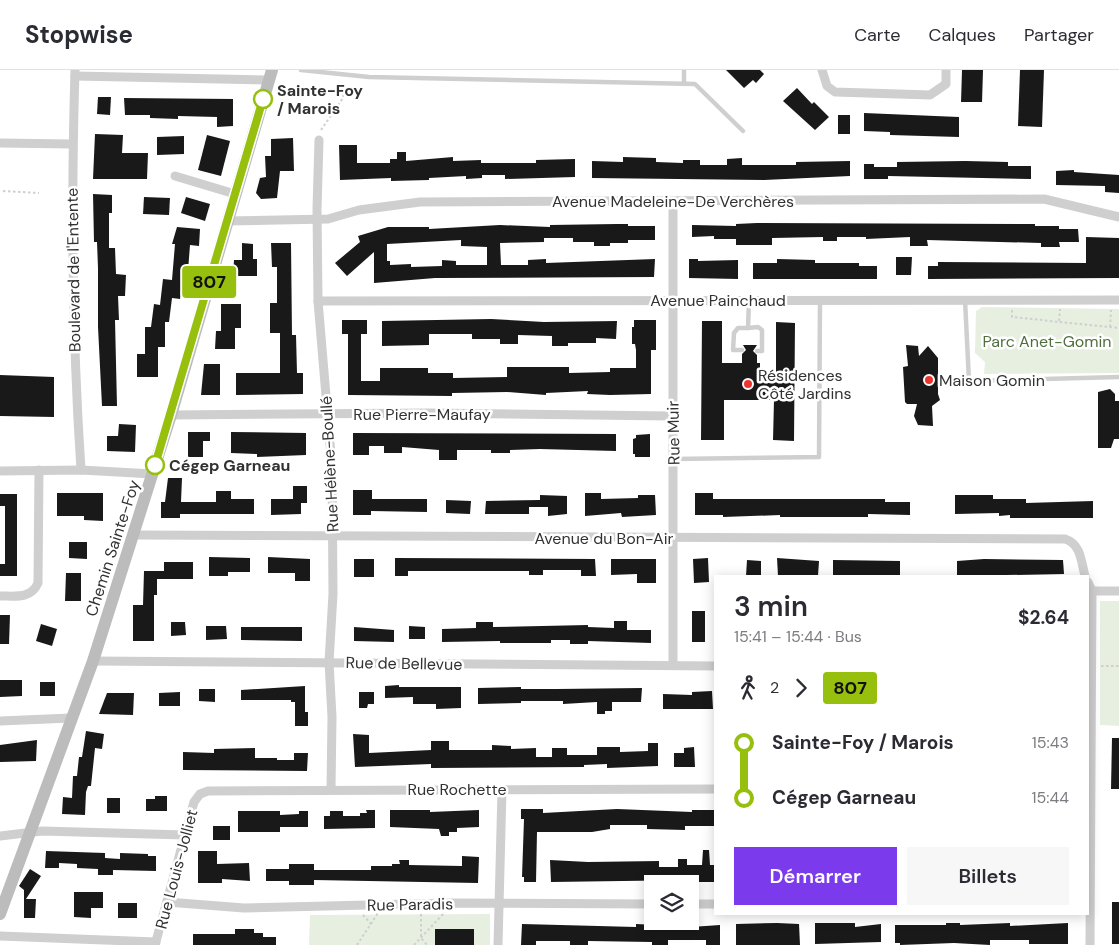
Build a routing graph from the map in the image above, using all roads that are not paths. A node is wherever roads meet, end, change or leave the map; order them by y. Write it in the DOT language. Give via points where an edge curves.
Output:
graph roads {
  1 [pos="300,70"];
  2 [pos="684,70"];
  3 [pos="822,70"];
  4 [pos="946,70"];
  5 [pos="75,73"];
  6 [pos="182,74"];
  7 [pos="270,75"];
  8 [pos="684,84"];
  9 [pos="743,131"];
  10 [pos="319,140"];
  11 [pos="0,143"];
  12 [pos="71,144"];
  13 [pos="175,176"];
  14 [pos="235,194"];
  15 [pos="673,201"];
  16 [pos="1119,218"];
  17 [pos="317,220"];
  18 [pos="227,221"];
  19 [pos="673,300"];
  20 [pos="964,300"];
  21 [pos="1115,300"];
  22 [pos="318,301"];
  23 [pos="749,301"];
  24 [pos="820,301"];
  25 [pos="748,328"];
  26 [pos="742,350"];
  27 [pos="757,350"];
  28 [pos="1119,377"];
  29 [pos="327,414"];
  30 [pos="171,415"];
  31 [pos="672,416"];
  32 [pos="673,459"];
  33 [pos="39,470"];
  34 [pos="81,470"];
  35 [pos="0,471"];
  36 [pos="152,474"];
  37 [pos="133,535"];
  38 [pos="333,538"];
  39 [pos="674,539"];
  40 [pos="1085,575"];
  41 [pos="1090,586"];
  42 [pos="1119,591"];
  43 [pos="0,596"];
  44 [pos="93,661"];
  45 [pos="329,662"];
  46 [pos="673,665"];
  47 [pos="714,666"];
  48 [pos="1089,666"];
  49 [pos="71,718"];
  50 [pos="0,721"];
  51 [pos="1089,788"];
  52 [pos="331,789"];
  53 [pos="714,789"];
  54 [pos="502,790"];
  55 [pos="200,794"];
  56 [pos="28,833"];
  57 [pos="186,835"];
  58 [pos="0,836"];
  59 [pos="167,902"];
  60 [pos="498,903"];
  61 [pos="644,904"];
  62 [pos="699,904"];
  63 [pos="714,904"];
  64 [pos="1089,904"];
  65 [pos="0,914"];
  66 [pos="0,936"];
  67 [pos="155,944"];
  68 [pos="498,945"];
  69 [pos="1090,945"];
  1 -- 8 [label="lane" via="369,77"];
  2 -- 8 [label="lane"];
  3 -- 4 [label="street" via="827,86 834,92 930,95 946,84"];
  5 -- 6 [label="street"];
  5 -- 12 [label="street, Boulevard de l'Entente"];
  6 -- 7 [label="street"];
  7 -- 14 [label="main road, Chemin Sainte-Foy"];
  8 -- 9 [label="lane" via="695,84"];
  10 -- 17 [label="street, Rue Hélène-Boullé"];
  11 -- 12 [label="street"];
  12 -- 34 [label="street, Boulevard de l'Entente" via="72,285"];
  13 -- 14 [label="street"];
  14 -- 18 [label="main road, Chemin Sainte-Foy"];
  15 -- 16 [label="street, Avenue Madeleine-De Verchères" via="1044,199"];
  15 -- 17 [label="street, Avenue Madeleine-De Verchères" via="420,202 359,210"];
  15 -- 19 [label="street, Rue Muir"];
  17 -- 18 [label="street, Avenue Madeleine-De Verchères"];
  17 -- 22 [label="street, Rue Hélène-Boullé"];
  18 -- 30 [label="main road, Chemin Sainte-Foy"];
  19 -- 22 [label="street, Avenue Painchaud"];
  19 -- 23 [label="street, Avenue Painchaud"];
  19 -- 31 [label="street, Rue Muir"];
  20 -- 21 [label="street, Avenue Painchaud"];
  20 -- 24 [label="street, Avenue Painchaud"];
  20 -- 28 [label="lane" via="969,381"];
  22 -- 29 [label="street, Rue Hélène-Boullé"];
  23 -- 24 [label="street, Avenue Painchaud"];
  23 -- 25 [label="lane"];
  24 -- 32 [label="lane" via="819,457"];
  25 -- 26 [label="lane" via="738,328 734,333 733,350"];
  25 -- 27 [label="lane" via="762,330 762,350"];
  29 -- 30 [label="street, Rue Pierre-Maufay"];
  29 -- 31 [label="street, Rue Pierre-Maufay"];
  29 -- 38 [label="street, Rue Hélène-Boullé"];
  30 -- 36 [label="main road, Chemin Sainte-Foy"];
  31 -- 32 [label="street, Rue Muir"];
  32 -- 39 [label="street, Rue Muir"];
  33 -- 34 [label="street"];
  33 -- 35 [label="street"];
  33 -- 43 [label="street" via="38,583 35,590 24,596"];
  34 -- 36 [label="street"];
  36 -- 37 [label="main road, Chemin Sainte-Foy"];
  37 -- 38 [label="street, Avenue du Bon-Air"];
  37 -- 44 [label="main road, Chemin Sainte-Foy"];
  38 -- 39 [label="street, Avenue du Bon-Air"];
  38 -- 45 [label="street, Rue Hélène-Boullé"];
  39 -- 40 [label="street, Avenue du Bon-Air" via="1064,540 1074,542"];
  39 -- 46 [label="street, Rue Muir"];
  41 -- 42 [label="street"];
  41 -- 48 [label="street"];
  44 -- 45 [label="street, Rue de Bellevue"];
  44 -- 49 [label="main road, Chemin Sainte-Foy"];
  45 -- 46 [label="street, Rue de Bellevue"];
  45 -- 52 [label="street, Rue Hélène-Boullé"];
  46 -- 47 [label="street, Rue de Bellevue"];
  48 -- 51 [label="street"];
  49 -- 50 [label="street"];
  49 -- 56 [label="main road, Chemin Sainte-Foy"];
  51 -- 64 [label="street"];
  52 -- 54 [label="street, Rue Rochette"];
  52 -- 55 [label="street, Rue Rochette" via="213,790"];
  53 -- 54 [label="street, Rue Rochette"];
  54 -- 60 [label="street"];
  55 -- 57 [label="street, Rue Louis-Jolliet" via="194,802"];
  56 -- 57 [label="street"];
  56 -- 58 [label="street"];
  56 -- 65 [label="main road, Chemin Sainte-Foy"];
  57 -- 59 [label="street, Rue Louis-Jolliet"];
  59 -- 60 [label="street, Rue Paradis" via="244,908"];
  59 -- 67 [label="street, Rue Louis-Jolliet"];
  60 -- 61 [label="street, Rue Paradis"];
  60 -- 68 [label="street"];
  62 -- 63 [label="street"];
  64 -- 69 [label="street"];
  66 -- 67 [label="street"];
}
